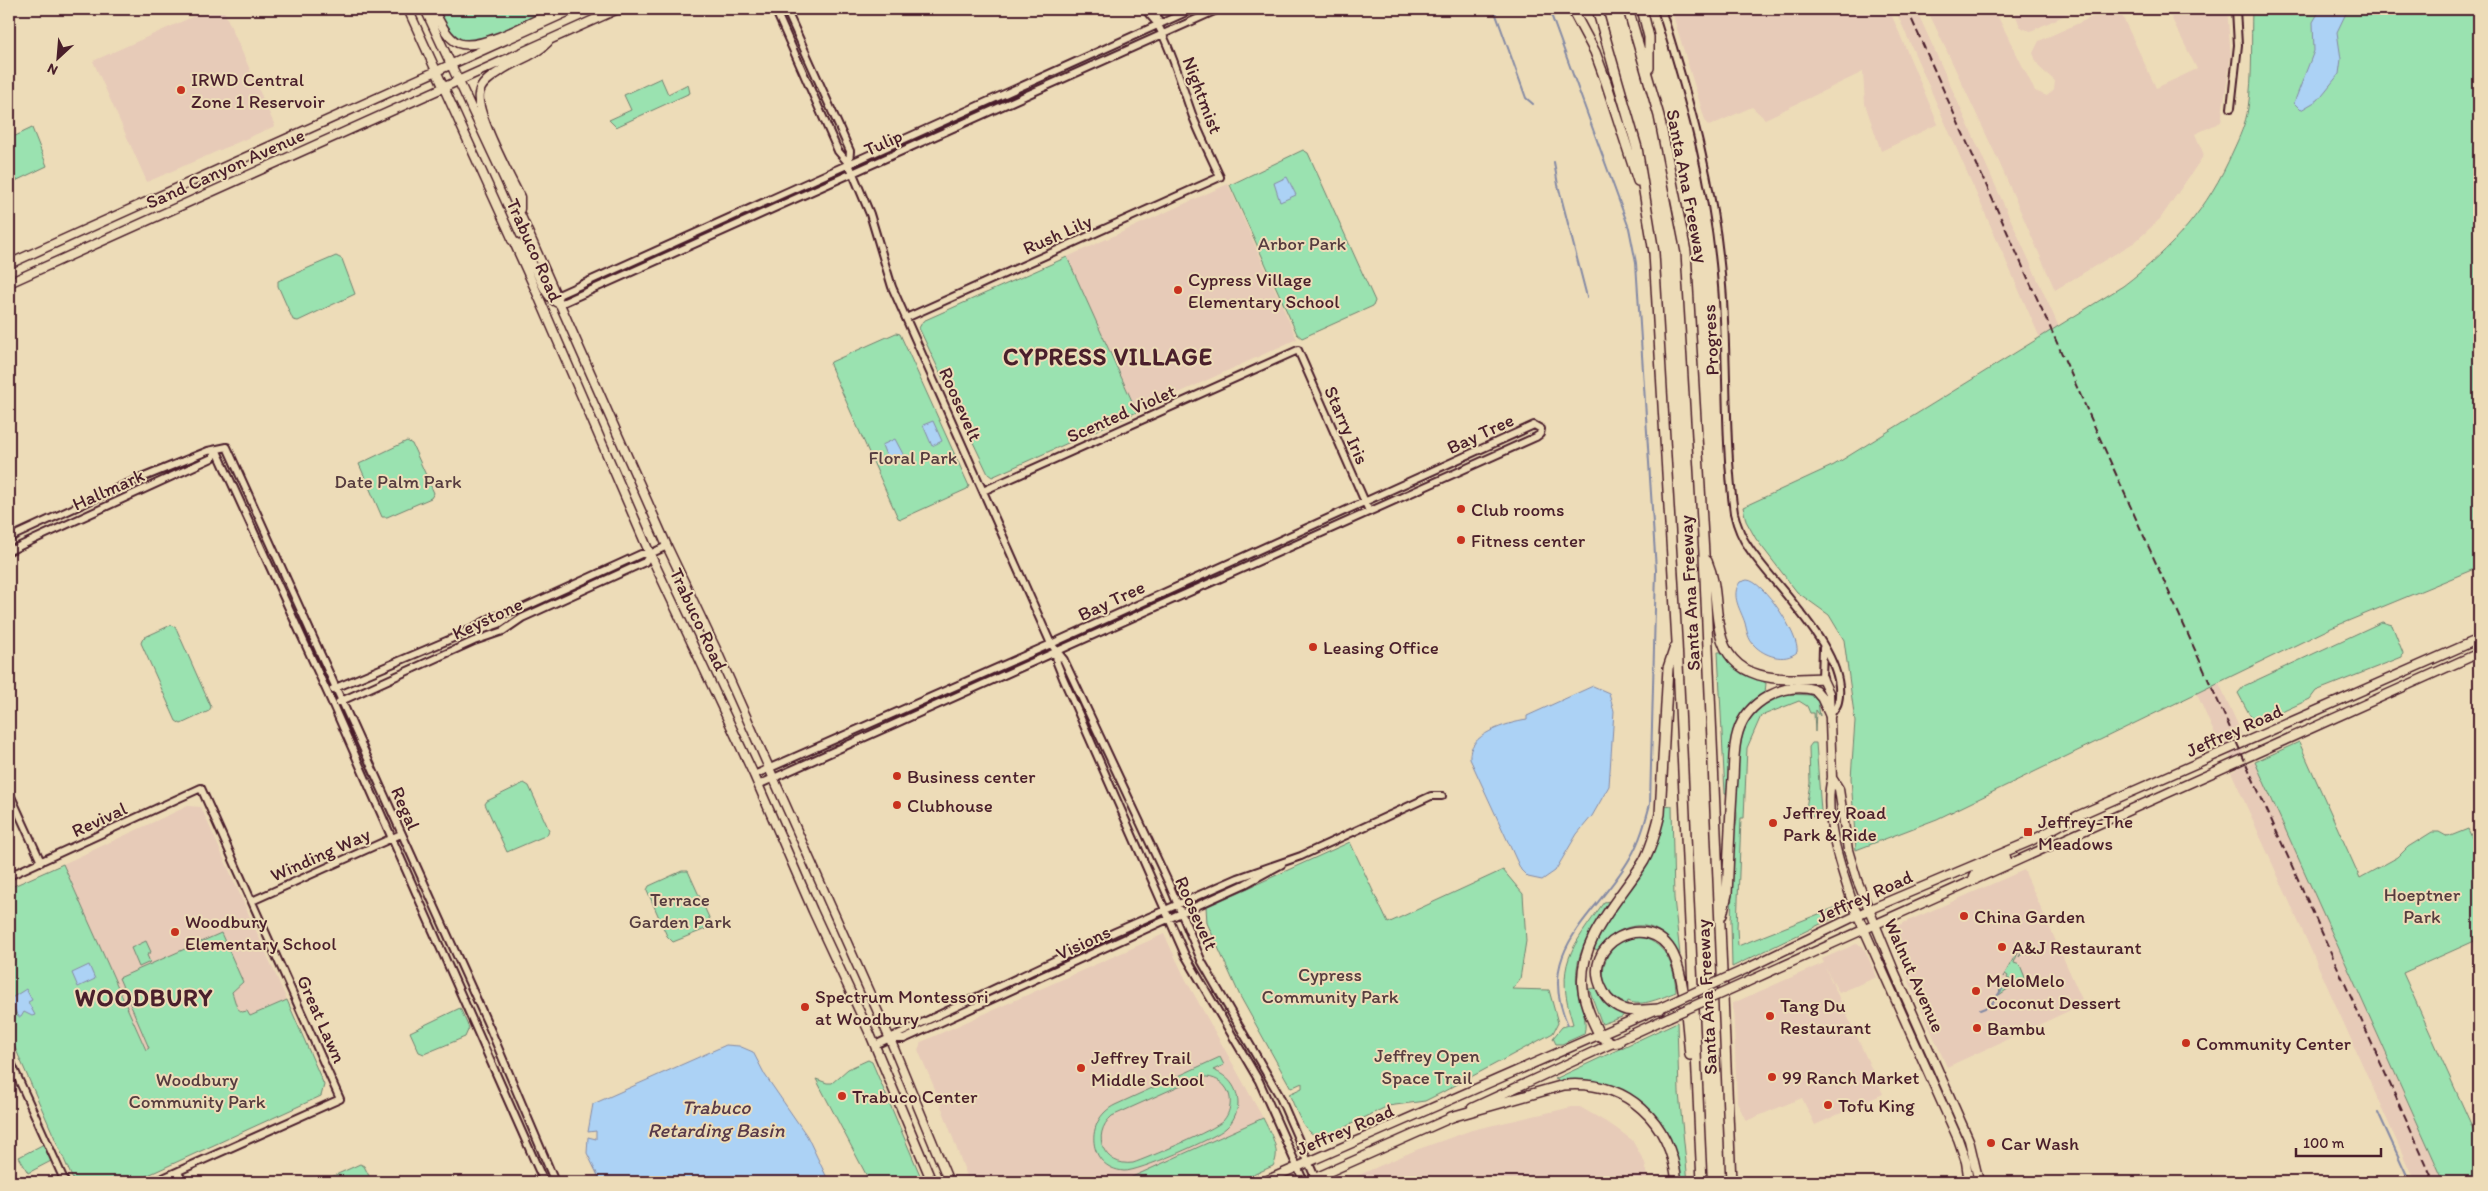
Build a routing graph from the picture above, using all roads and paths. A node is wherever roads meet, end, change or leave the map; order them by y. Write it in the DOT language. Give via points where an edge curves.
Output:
graph roads {
  1 [pos="408,9"];
  2 [pos="425,9"];
  3 [pos="433,9"];
  4 [pos="558,9"];
  5 [pos="574,9"];
  6 [pos="618,9"];
  7 [pos="775,9"];
  8 [pos="786,9"];
  9 [pos="1146,9"];
  10 [pos="1158,9"];
  11 [pos="1193,9"];
  12 [pos="1219,9"];
  13 [pos="1572,9"];
  14 [pos="1597,9"];
  15 [pos="1628,9"];
  16 [pos="1642,9"];
  17 [pos="1661,9"];
  18 [pos="2236,9"];
  19 [pos="1158,25"];
  20 [pos="1163,35"];
  21 [pos="550,39"];
  22 [pos="451,64"];
  23 [pos="437,70"];
  24 [pos="458,81"];
  25 [pos="1649,81"];
  26 [pos="444,87"];
  27 [pos="2232,108"];
  28 [pos="849,164"];
  29 [pos="853,172"];
  30 [pos="1220,177"];
  31 [pos="1648,213"];
  32 [pos="520,214"];
  33 [pos="512,240"];
  34 [pos="9,264"];
  35 [pos="9,283"];
  36 [pos="556,296"];
  37 [pos="560,304"];
  38 [pos="906,318"];
  39 [pos="1298,350"];
  40 [pos="227,447"];
  41 [pos="218,451"];
  42 [pos="982,491"];
  43 [pos="1364,501"];
  44 [pos="1369,511"];
  45 [pos="9,538"];
  46 [pos="667,546"];
  47 [pos="9,551"];
  48 [pos="650,554"];
  49 [pos="1704,554"];
  50 [pos="2479,638"];
  51 [pos="1677,642"];
  52 [pos="1051,644"];
  53 [pos="1823,648"];
  54 [pos="1056,653"];
  55 [pos="2479,653"];
  56 [pos="1822,678"];
  57 [pos="336,688"];
  58 [pos="327,692"];
  59 [pos="342,701"];
  60 [pos="333,705"];
  61 [pos="1830,715"];
  62 [pos="769,769"];
  63 [pos="754,775"];
  64 [pos="773,778"];
  65 [pos="1832,778"];
  66 [pos="758,785"];
  67 [pos="201,788"];
  68 [pos="9,792"];
  69 [pos="1442,796"];
  70 [pos="401,834"];
  71 [pos="392,839"];
  72 [pos="2031,840"];
  73 [pos="41,862"];
  74 [pos="1286,862"];
  75 [pos="9,876"];
  76 [pos="1976,880"];
  77 [pos="252,901"];
  78 [pos="1178,906"];
  79 [pos="1165,910"];
  80 [pos="1868,910"];
  81 [pos="1180,914"];
  82 [pos="1858,915"];
  83 [pos="1169,918"];
  84 [pos="1874,924"];
  85 [pos="1719,925"];
  86 [pos="1864,928"];
  87 [pos="1664,1006"];
  88 [pos="1600,1036"];
  89 [pos="890,1040"];
  90 [pos="1619,1042"];
  91 [pos="875,1045"];
  92 [pos="9,1058"];
  93 [pos="1698,1108"];
  94 [pos="1450,1118"];
  95 [pos="1308,1162"];
  96 [pos="1297,1167"];
  97 [pos="178,1172"];
  98 [pos="1316,1180"];
  99 [pos="65,1182"];
  100 [pos="154,1182"];
  101 [pos="183,1182"];
  102 [pos="544,1182"];
  103 [pos="556,1182"];
  104 [pos="932,1182"];
  105 [pos="949,1182"];
  106 [pos="1262,1182"];
  107 [pos="1305,1182"];
  108 [pos="1678,1182"];
  109 [pos="1702,1182"];
  110 [pos="1731,1182"];
  111 [pos="1969,1182"];
  112 [pos="1979,1182"];
  1 -- 23 [label="main road, Trabuco Road"];
  2 -- 22 [label="main road, Trabuco Road"];
  3 -- 4 [label="main road" via="452,38 457,43 468,45 484,42"];
  5 -- 22 [label="main road, Sand Canyon Avenue"];
  6 -- 21 [label="main road, Sand Canyon Avenue"];
  7 -- 28 [label="street, Roosevelt" via="838,151"];
  8 -- 28 [label="street, Roosevelt" via="850,151"];
  9 -- 19 [label="street, Nightmist"];
  10 -- 19 [label="street, Nightmist"];
  11 -- 19 [label="street, Tulip"];
  12 -- 20 [label="street, Tulip"];
  13 -- 31 [label="highway" via="1595,52"];
  14 -- 31 [label="highway, Santa Ana Freeway" via="1637,148"];
  15 -- 25 [label="highway, Santa Ana Freeway"];
  16 -- 25 [label="highway" via="1649,38"];
  17 -- 53 [label="street, Progress" via="1702,149 1716,230 1722,285 1734,514 1749,549 1813,628"];
  18 -- 27 [label="street" via="2238,45"];
  19 -- 20 [label="street, Nightmist"];
  19 -- 28 [label="street, Tulip"];
  20 -- 29 [label="street, Tulip"];
  20 -- 30 [label="street, Nightmist" via="1193,117"];
  21 -- 24 [label="main road, Sand Canyon Avenue"];
  21 -- 32 [label="main road" via="539,52 501,70 482,85 479,93 479,106 520,197"];
  22 -- 23 [label="main road, Sand Canyon Avenue"];
  22 -- 24 [label="main road, Trabuco Road"];
  23 -- 26 [label="main road, Trabuco Road"];
  23 -- 34 [label="main road, Sand Canyon Avenue"];
  24 -- 26 [label="main road, Sand Canyon Avenue"];
  24 -- 32 [label="main road, Trabuco Road"];
  25 -- 49 [label="highway, Santa Ana Freeway" via="1686,252"];
  26 -- 33 [label="main road, Trabuco Road"];
  26 -- 35 [label="main road, Sand Canyon Avenue"];
  28 -- 29 [label="street, Roosevelt"];
  28 -- 36 [label="street, Tulip"];
  29 -- 37 [label="street, Tulip"];
  29 -- 38 [label="street, Roosevelt" via="870,214 892,287"];
  30 -- 38 [label="street, Rush Lily"];
  31 -- 51 [label="highway, Santa Ana Freeway" via="1660,326"];
  32 -- 36 [label="main road, Trabuco Road"];
  33 -- 37 [label="main road" via="530,256 548,295"];
  33 -- 48 [label="main road, Trabuco Road"];
  36 -- 37 [label="main road, Trabuco Road"];
  37 -- 46 [label="main road, Trabuco Road"];
  38 -- 42 [label="street, Roosevelt"];
  39 -- 42 [label="street, Scented Violet"];
  39 -- 43 [label="street, Starry Iris"];
  40 -- 41 [label="street, Hallmark"];
  40 -- 57 [label="street, Regal"];
  41 -- 45 [label="street, Hallmark" via="208,451 122,486"];
  41 -- 47 [label="street, Hallmark" via="212,458"];
  41 -- 58 [label="street, Regal"];
  42 -- 52 [label="street, Roosevelt"];
  43 -- 44 [label="street, Starry Iris"];
  43 -- 44 [label="street, Bay Tree" via="1534,425 1541,428 1536,437"];
  43 -- 52 [label="street, Bay Tree"];
  44 -- 54 [label="street, Bay Tree"];
  46 -- 48 [label="street, Keystone"];
  46 -- 62 [label="main road, Trabuco Road"];
  48 -- 57 [label="street, Keystone" via="641,554 525,607 493,617 458,636"];
  48 -- 59 [label="street, Keystone" via="645,562 522,618 503,631"];
  48 -- 63 [label="main road, Trabuco Road"];
  49 -- 56 [label="highway" via="1715,580 1720,632 1735,659 1749,671 1769,679"];
  49 -- 85 [label="highway, Santa Ana Freeway"];
  50 -- 72 [label="main road, Jeffrey Road" via="2077,816"];
  51 -- 88 [label="highway" via="1668,668 1660,814 1656,833 1644,860 1598,929 1586,959 1583,989"];
  51 -- 93 [label="highway, Santa Ana Freeway"];
  52 -- 54 [label="street, Roosevelt"];
  52 -- 62 [label="street, Bay Tree"];
  53 -- 56 [label="street, Progress"];
  53 -- 61 [label="street, Progress" via="1830,656 1836,674 1838,699"];
  54 -- 64 [label="street, Bay Tree"];
  54 -- 78 [label="street, Roosevelt" via="1064,660"];
  54 -- 79 [label="street, Roosevelt" via="1063,678"];
  55 -- 76 [label="main road, Jeffrey Road"];
  56 -- 61 [label="main road, Walnut Avenue" via="1829,690"];
  57 -- 58 [label="street, Keystone"];
  57 -- 59 [label="street, Regal"];
  58 -- 60 [label="street, Regal"];
  59 -- 60 [label="street, Keystone"];
  59 -- 70 [label="street, Regal"];
  60 -- 71 [label="street, Regal"];
  61 -- 65 [label="main road, Walnut Avenue"];
  61 -- 85 [label="highway" via="1815,690 1793,690 1761,700 1742,722 1735,748 1728,894"];
  62 -- 63 [label="street, Bay Tree"];
  62 -- 64 [label="main road, Trabuco Road"];
  63 -- 66 [label="main road, Trabuco Road"];
  64 -- 66 [label="street, Bay Tree"];
  64 -- 89 [label="main road, Trabuco Road"];
  65 -- 80 [label="main road, Walnut Avenue" via="1839,789 1848,850"];
  65 -- 82 [label="main road, Walnut Avenue" via="1828,792 1836,849"];
  66 -- 91 [label="main road, Trabuco Road"];
  67 -- 73 [label="street, Revival"];
  67 -- 77 [label="street, Great Lawn"];
  68 -- 73 [label="street"];
  69 -- 74 [label="street, Visions" via="1431,796"];
  70 -- 71 [label="street, Winding Way"];
  70 -- 103 [label="street, Regal"];
  71 -- 77 [label="street, Winding Way"];
  71 -- 102 [label="street, Regal"];
  72 -- 76 [label="main road" via="2012,854 1977,871"];
  72 -- 80 [label="main road, Jeffrey Road"];
  73 -- 75 [label="street, Revival"];
  74 -- 78 [label="street, Visions" via="1260,869"];
  74 -- 81 [label="street, Visions"];
  76 -- 84 [label="main road, Jeffrey Road"];
  77 -- 97 [label="street, Great Lawn" via="340,1099"];
  78 -- 79 [label="street, Visions"];
  78 -- 81 [label="street, Roosevelt"];
  79 -- 83 [label="street, Roosevelt"];
  79 -- 89 [label="street, Visions" via="899,1032"];
  80 -- 82 [label="main road, Jeffrey Road"];
  80 -- 84 [label="main road, Walnut Avenue"];
  81 -- 83 [label="street, Visions"];
  81 -- 95 [label="street, Roosevelt" via="1202,962 1279,1095"];
  82 -- 86 [label="main road, Walnut Avenue"];
  82 -- 87 [label="main road, Jeffrey Road, bridge"];
  83 -- 89 [label="street, Visions" via="904,1039"];
  83 -- 96 [label="street, Roosevelt" via="1205,992 1258,1081"];
  84 -- 86 [label="main road, Jeffrey Road"];
  84 -- 112 [label="main road, Walnut Avenue" via="1969,1140"];
  85 -- 110 [label="highway, Santa Ana Freeway"];
  86 -- 90 [label="main road, Jeffrey Road, bridge"];
  86 -- 111 [label="main road, Walnut Avenue" via="1958,1139"];
  87 -- 88 [label="main road, Jeffrey Road"];
  87 -- 93 [label="highway" via="1626,1010 1616,1006 1599,983 1598,965 1604,949 1617,938 1637,932 1652,934 1666,944 1673,955 1679,974"];
  88 -- 90 [label="highway" via="1612,1043"];
  88 -- 95 [label="main road, Jeffrey Road"];
  89 -- 91 [label="street, Visions"];
  89 -- 105 [label="main road, Trabuco Road"];
  90 -- 94 [label="main road, Jeffrey Road"];
  91 -- 104 [label="main road, Trabuco Road"];
  92 -- 99 [label="street"];
  93 -- 109 [label="highway, Santa Ana Freeway"];
  94 -- 98 [label="main road, Jeffrey Road"];
  94 -- 108 [label="highway" via="1564,1085 1582,1084 1609,1089 1633,1101 1658,1126 1672,1154"];
  95 -- 96 [label="main road, Jeffrey Road"];
  95 -- 98 [label="street, Roosevelt"];
  96 -- 106 [label="main road, Jeffrey Road"];
  96 -- 107 [label="street, Roosevelt"];
  97 -- 100 [label="street"];
  97 -- 101 [label="street"];
  98 -- 107 [label="main road, Jeffrey Road"];
}
